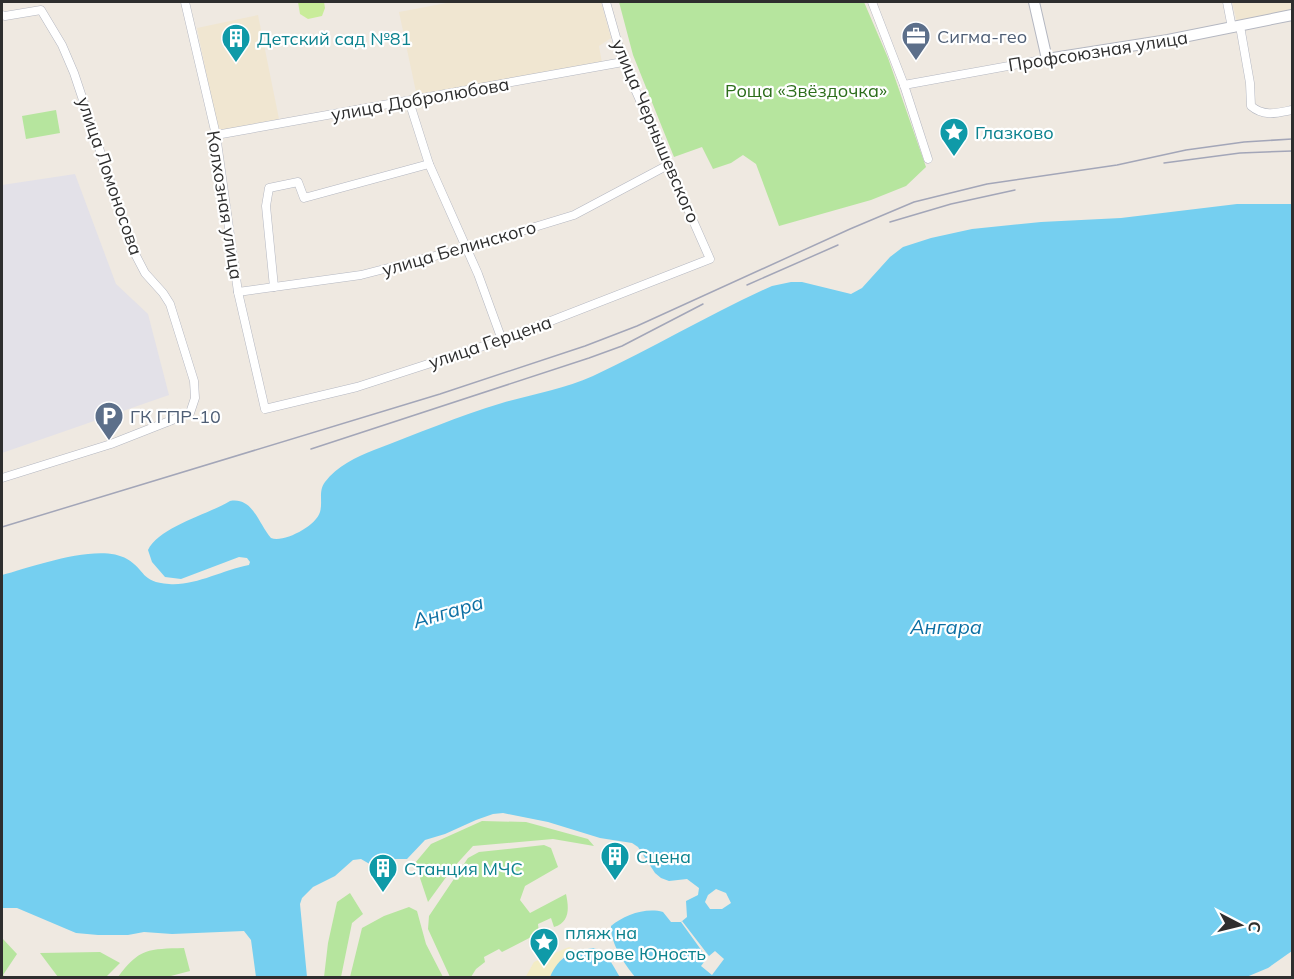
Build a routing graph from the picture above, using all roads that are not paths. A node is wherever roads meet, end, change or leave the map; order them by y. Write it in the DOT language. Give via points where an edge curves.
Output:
graph roads {
  1 [pos="185,2"];
  2 [pos="606,2"];
  3 [pos="872,2"];
  4 [pos="1034,2"];
  5 [pos="1227,2"];
  6 [pos="2,15"];
  7 [pos="1293,15"];
  8 [pos="1236,27"];
  9 [pos="1047,59"];
  10 [pos="623,62"];
  11 [pos="904,85"];
  12 [pos="409,101"];
  13 [pos="1293,110"];
  14 [pos="216,135"];
  15 [pos="928,159"];
  16 [pos="429,164"];
  17 [pos="668,165"];
  18 [pos="466,248"];
  19 [pos="710,259"];
  20 [pos="274,287"];
  21 [pos="238,292"];
  22 [pos="502,340"];
  23 [pos="265,409"];
  24 [pos="2,478"];
  1 -- 14 [label="street, Колхозная улица"];
  2 -- 10 [label="street, улица Чернышевского"];
  3 -- 11 [label="street"];
  4 -- 9 [label="street"];
  5 -- 8 [label="street"];
  6 -- 24 [label="street, улица Ломоносова" via="41,10 62,45 133,250 145,273 170,304 194,381 195,398 190,413 111,444"];
  7 -- 8 [label="street, Профсоюзная улица"];
  8 -- 9 [label="street, Профсоюзная улица"];
  8 -- 13 [label="street" via="1250,83 1251,106 1266,114"];
  9 -- 11 [label="street, Профсоюзная улица"];
  10 -- 12 [label="street, улица Добролюбова"];
  10 -- 17 [label="street, улица Чернышевского"];
  11 -- 15 [label="street"];
  12 -- 14 [label="street, улица Добролюбова"];
  12 -- 16 [label="street"];
  14 -- 21 [label="street, Колхозная улица"];
  16 -- 18 [label="street"];
  16 -- 20 [label="street" via="304,198 298,182 269,188 266,206"];
  17 -- 18 [label="street, улица Белинского" via="574,215"];
  17 -- 19 [label="street, улица Чернышевского"];
  18 -- 20 [label="street, улица Белинского" via="361,275"];
  18 -- 22 [label="street"];
  19 -- 22 [label="street, улица Герцена"];
  20 -- 21 [label="street, улица Белинского"];
  21 -- 23 [label="street, Колхозная улица"];
  22 -- 23 [label="street, улица Герцена" via="357,387"];
}
